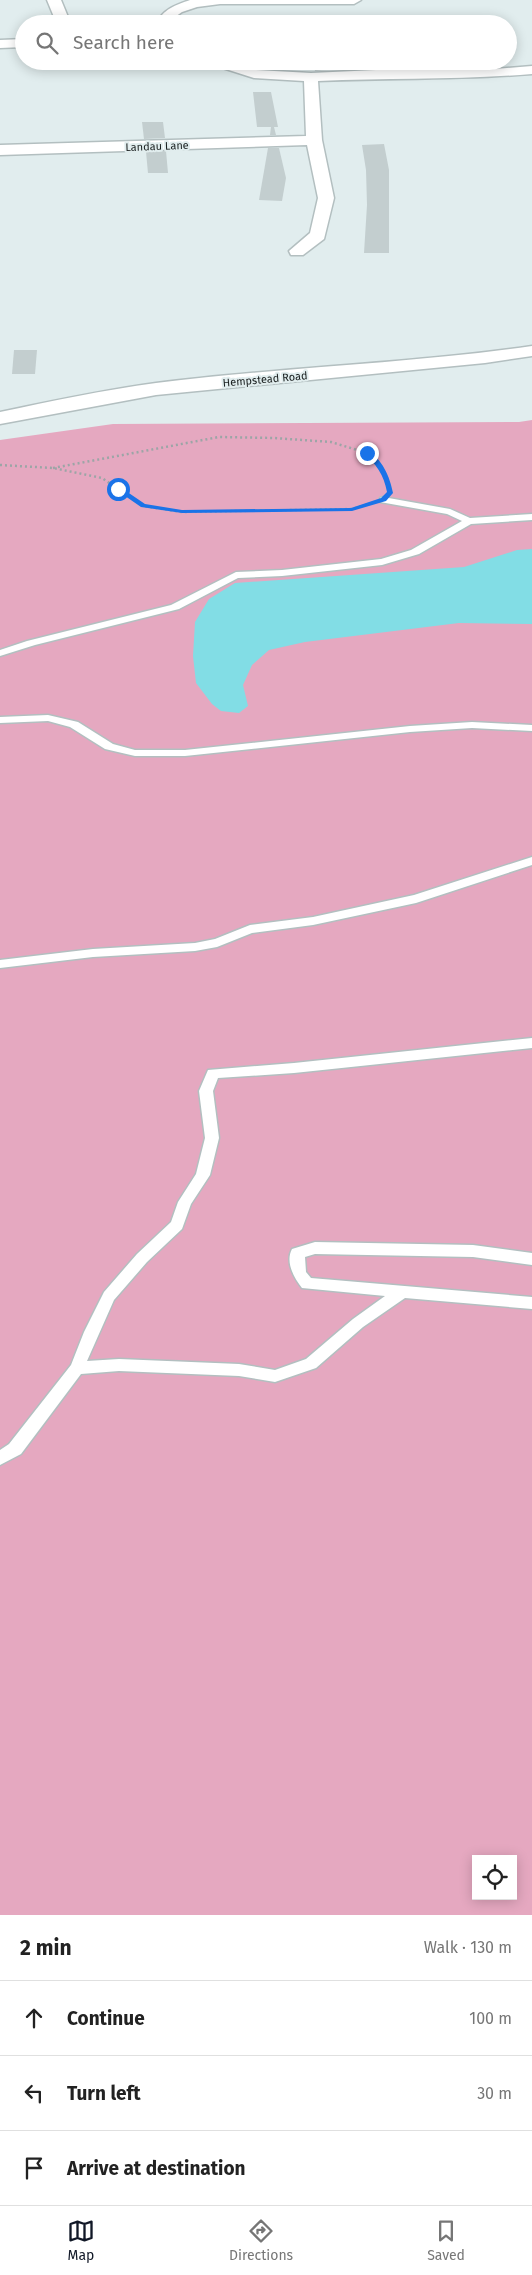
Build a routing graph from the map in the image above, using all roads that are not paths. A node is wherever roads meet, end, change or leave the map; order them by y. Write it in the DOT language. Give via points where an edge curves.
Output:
graph roads {
  1 [pos="54,0"];
  2 [pos="354,0"];
  3 [pos="60,15"];
  4 [pos="169,15"];
  5 [pos="15,43"];
  6 [pos="0,44"];
  7 [pos="242,70"];
  8 [pos="532,70"];
  9 [pos="311,77"];
  10 [pos="314,140"];
  11 [pos="0,150"];
  12 [pos="297,251"];
  13 [pos="532,351"];
  14 [pos="0,418"];
  15 [pos="383,500"];
  16 [pos="532,517"];
  17 [pos="469,521"];
  18 [pos="0,653"];
  19 [pos="0,720"];
  20 [pos="532,728"];
  21 [pos="532,861"];
  22 [pos="0,964"];
  23 [pos="532,1043"];
  24 [pos="532,1259"];
  25 [pos="402,1293"];
  26 [pos="532,1302"];
  27 [pos="77,1368"];
  28 [pos="0,1458"];
  1 -- 3 [label="street"];
  2 -- 4 [label="street" via="220,0 195,3"];
  5 -- 6 [label="street"];
  7 -- 9 [label="street" via="254,74"];
  8 -- 9 [label="street"];
  9 -- 10 [label="street"];
  10 -- 11 [label="street, Landau Lane"];
  10 -- 12 [label="street" via="326,198 318,235"];
  13 -- 14 [label="street, Hempstead Road" via="379,370 155,389"];
  15 -- 17 [label="lane" via="450,512"];
  16 -- 17 [label="lane"];
  17 -- 18 [label="lane" via="415,552 382,562 236,575 175,607"];
  19 -- 20 [label="lane" via="48,718 74,724 109,747 135,753 185,753 472,725"];
  21 -- 22 [label="lane" via="416,899 313,921 250,929 217,943"];
  23 -- 27 [label="lane" via="294,1068 214,1073 206,1091 212,1138 203,1175 185,1202 177,1225 109,1296"];
  24 -- 25 [label="lane" via="464,1250 315,1248 297,1253 299,1273 307,1284"];
  25 -- 26 [label="lane"];
  25 -- 27 [label="lane" via="358,1323 311,1364 276,1376 239,1370 119,1365"];
  27 -- 28 [label="lane" via="15,1449"];
}
